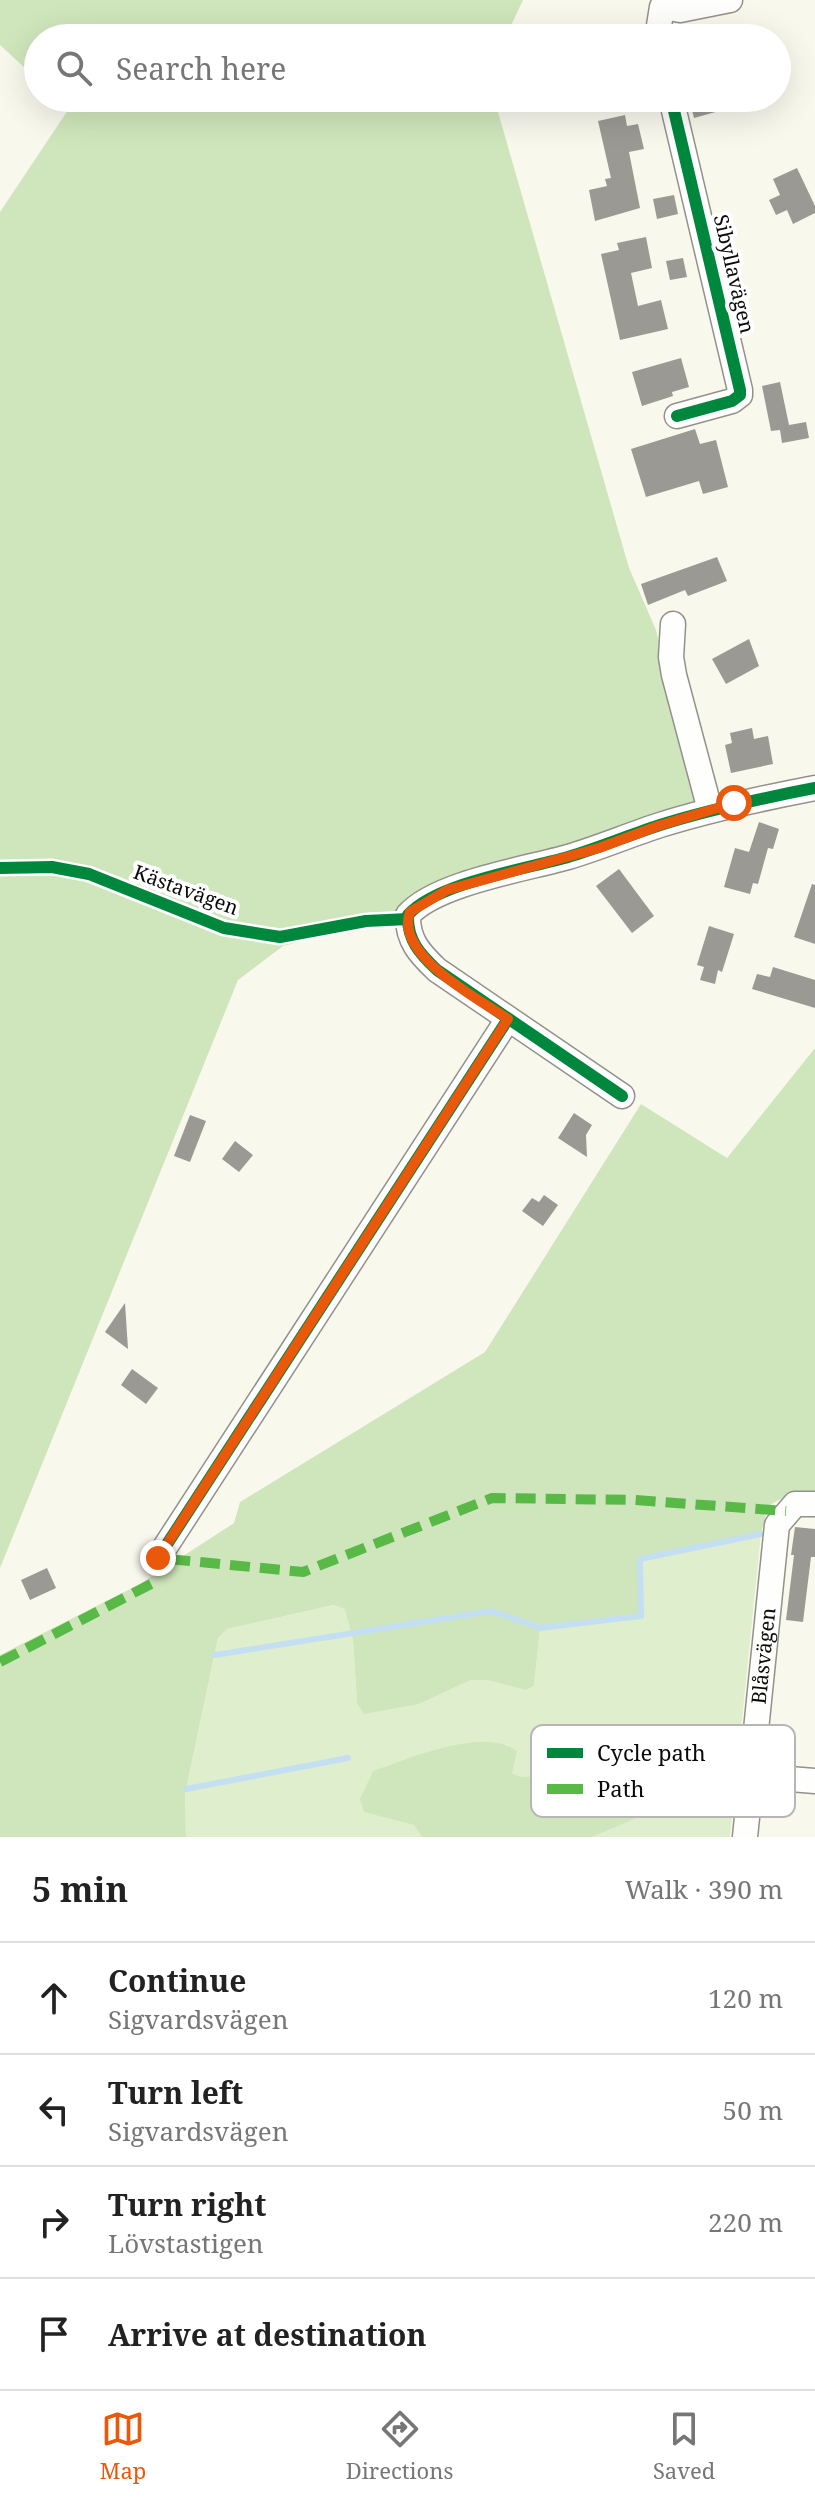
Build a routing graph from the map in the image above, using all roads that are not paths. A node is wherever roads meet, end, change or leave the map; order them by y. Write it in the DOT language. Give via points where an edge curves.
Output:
graph roads {
  1 [pos="730,0"];
  2 [pos="659,24"];
  3 [pos="674,112"];
  4 [pos="677,416"];
  5 [pos="673,624"];
  6 [pos="815,788"];
  7 [pos="710,810"];
  8 [pos="508,1019"];
  9 [pos="622,1096"];
  10 [pos="815,1504"];
  11 [pos="158,1558"];
  12 [pos="758,1725"];
  13 [pos="795,1779"];
  14 [pos="815,1781"];
  15 [pos="748,1817"];
  16 [pos="745,1837"];
  1 -- 2 [label="street" via="680,10 662,7"];
  3 -- 4 [label="street, Sibyllavägen" via="740,390 732,401"];
  5 -- 7 [label="street" via="674,675"];
  6 -- 7 [label="street"];
  7 -- 8 [label="street" via="599,848 447,890 410,912 408,929 416,949"];
  8 -- 9 [label="street"];
  8 -- 11 [label="street"];
  10 -- 12 [label="street, Blåsvägen" via="795,1504 777,1525"];
  13 -- 14 [label="street"];
  15 -- 16 [label="street, Blåsvägen"];
}
